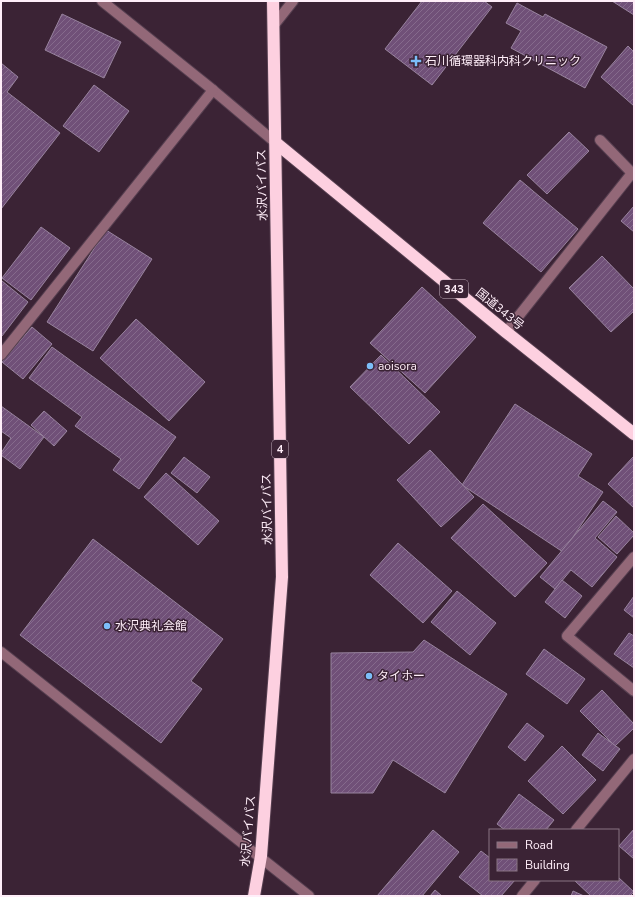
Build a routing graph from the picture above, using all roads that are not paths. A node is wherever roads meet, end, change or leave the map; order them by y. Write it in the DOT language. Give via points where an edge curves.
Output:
graph roads {
  1 [pos="102,1"];
  2 [pos="273,1"];
  3 [pos="293,1"];
  4 [pos="274,25"];
  5 [pos="213,90"];
  6 [pos="600,140"];
  7 [pos="276,143"];
  8 [pos="506,332"];
  9 [pos="1,355"];
  10 [pos="634,434"];
  11 [pos="634,557"];
  12 [pos="1,652"];
  13 [pos="634,691"];
  14 [pos="634,759"];
  15 [pos="577,829"];
  16 [pos="261,856"];
  17 [pos="534,881"];
  18 [pos="254,896"];
  19 [pos="309,896"];
  20 [pos="522,896"];
  1 -- 5 [label="street"];
  2 -- 4 [label="highway, 水沢バイパス / 4"];
  3 -- 4 [label="street"];
  4 -- 7 [label="highway, 水沢バイパス / 4"];
  5 -- 7 [label="street"];
  5 -- 9 [label="street"];
  6 -- 8 [label="street" via="632,173"];
  7 -- 8 [label="highway, 国道343号 / 343"];
  7 -- 16 [label="highway, 水沢バイパス / 4" via="282,577"];
  8 -- 10 [label="highway, 国道343号 / 343"];
  11 -- 13 [label="street" via="567,636"];
  12 -- 16 [label="street"];
  14 -- 15 [label="street"];
  16 -- 18 [label="highway, 水沢バイパス / 4"];
  16 -- 19 [label="street"];
  17 -- 20 [label="street"];
}
